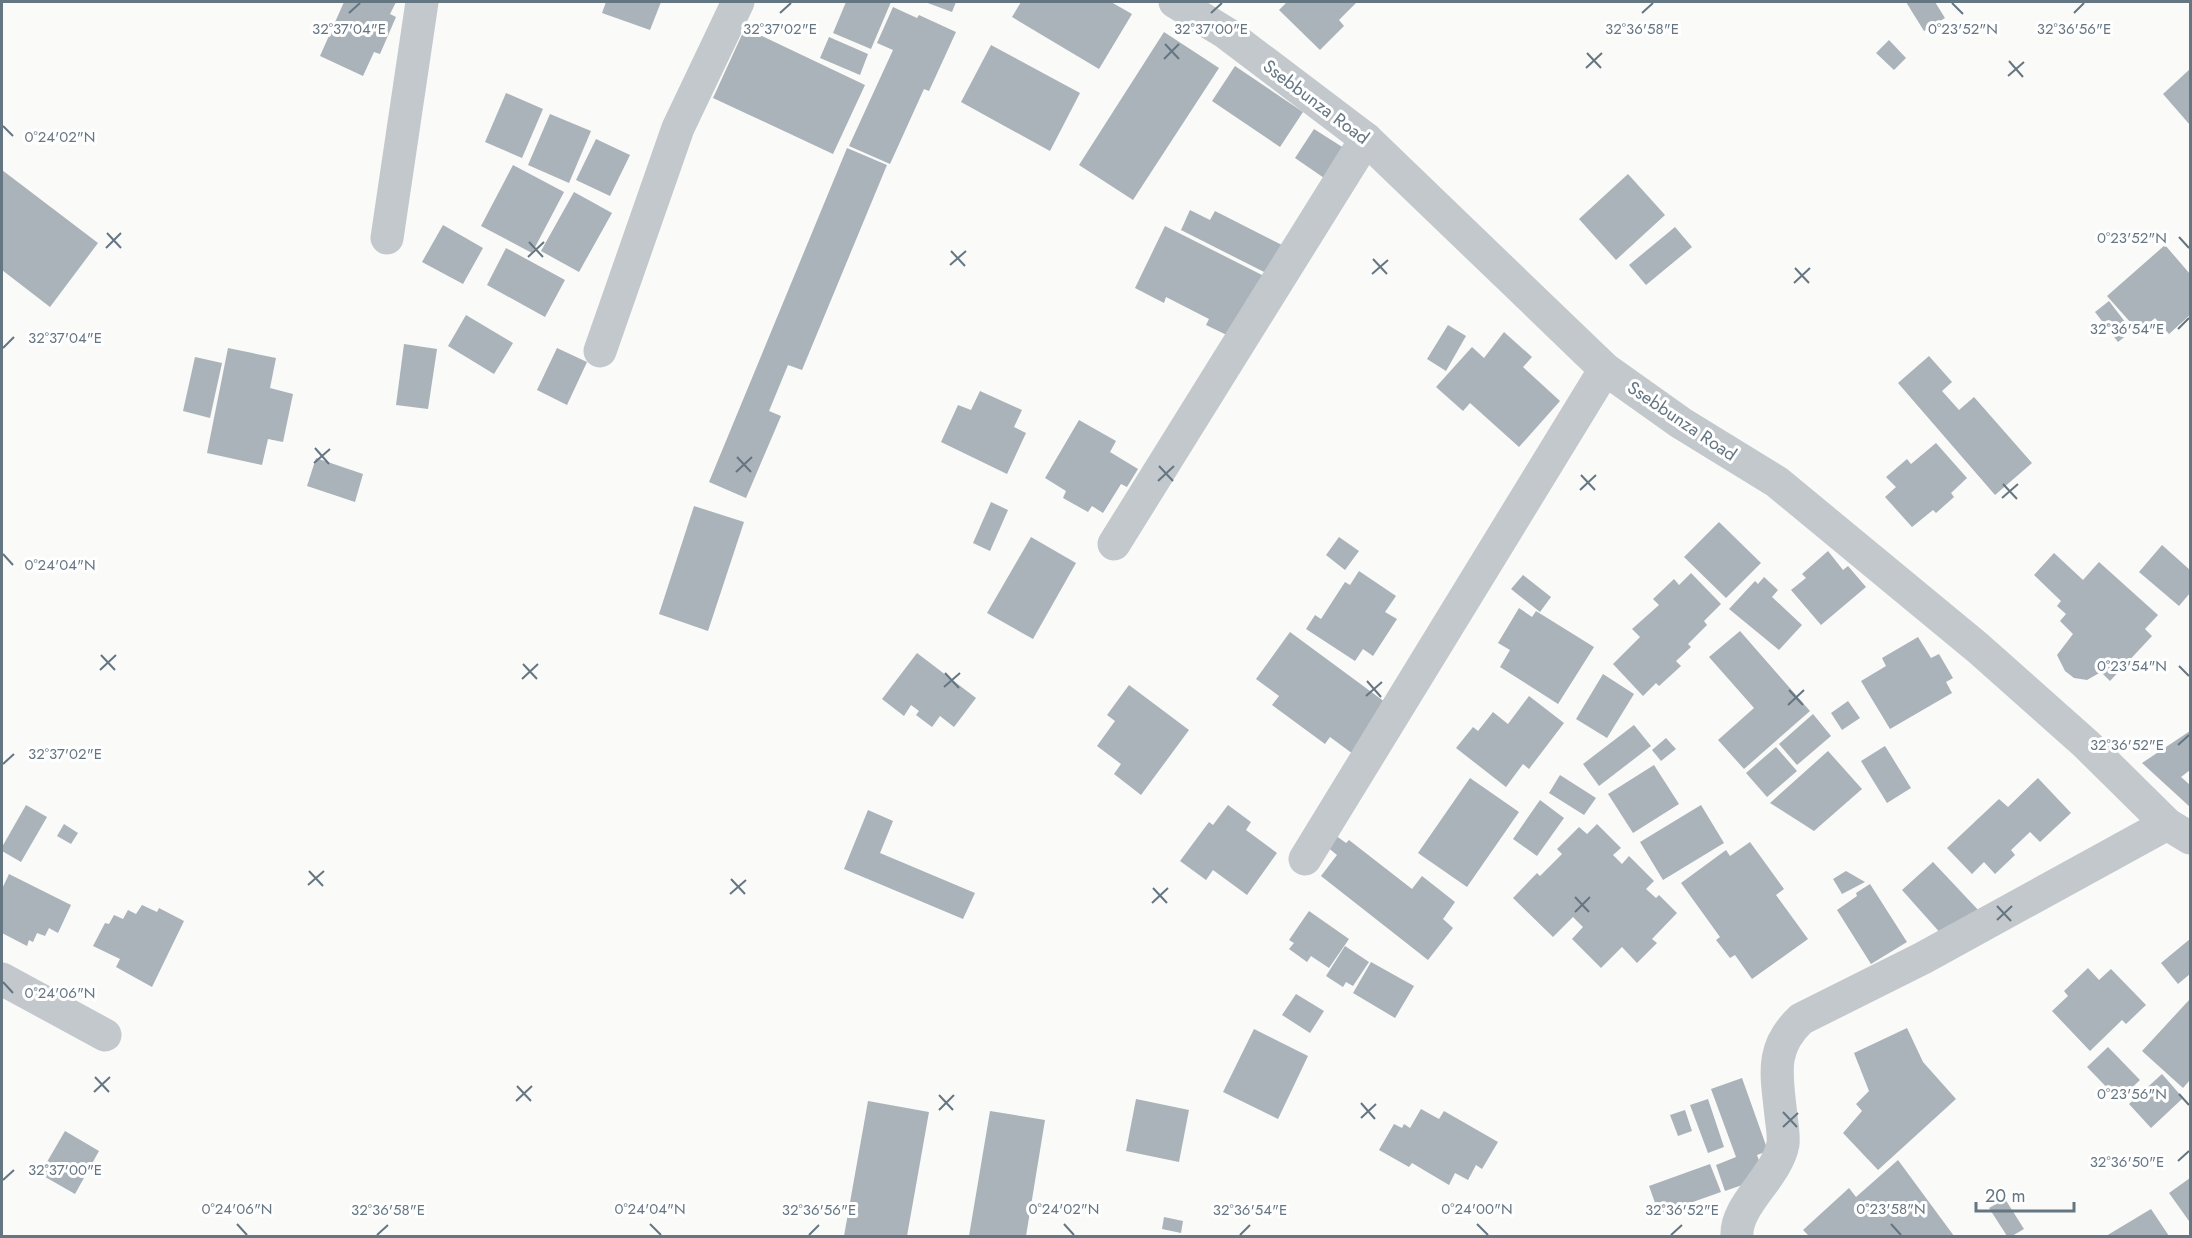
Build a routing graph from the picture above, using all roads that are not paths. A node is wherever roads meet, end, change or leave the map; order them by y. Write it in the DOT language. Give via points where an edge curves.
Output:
graph roads {
  1 [pos="422,2"];
  2 [pos="738,2"];
  3 [pos="1175,2"];
  4 [pos="1366,139"];
  5 [pos="387,238"];
  6 [pos="600,351"];
  7 [pos="1605,369"];
  8 [pos="1114,544"];
  9 [pos="2179,831"];
  10 [pos="1305,859"];
  11 [pos="2,979"];
  12 [pos="105,1035"];
  13 [pos="1737,1236"];
  1 -- 5 [label="street"];
  2 -- 6 [label="street" via="678,128"];
  3 -- 4 [label="street, Ssebbunza Road" via="1226,33"];
  4 -- 7 [label="street, Ssebbunza Road"];
  4 -- 8 [label="street"];
  7 -- 9 [label="street, Ssebbunza Road" via="1681,423 1777,482 1978,648"];
  7 -- 10 [label="street"];
  9 -- 13 [label="street" via="1801,1019 1778,1049 1783,1142 1776,1166 1740,1218"];
  11 -- 12 [label="street"];
}
